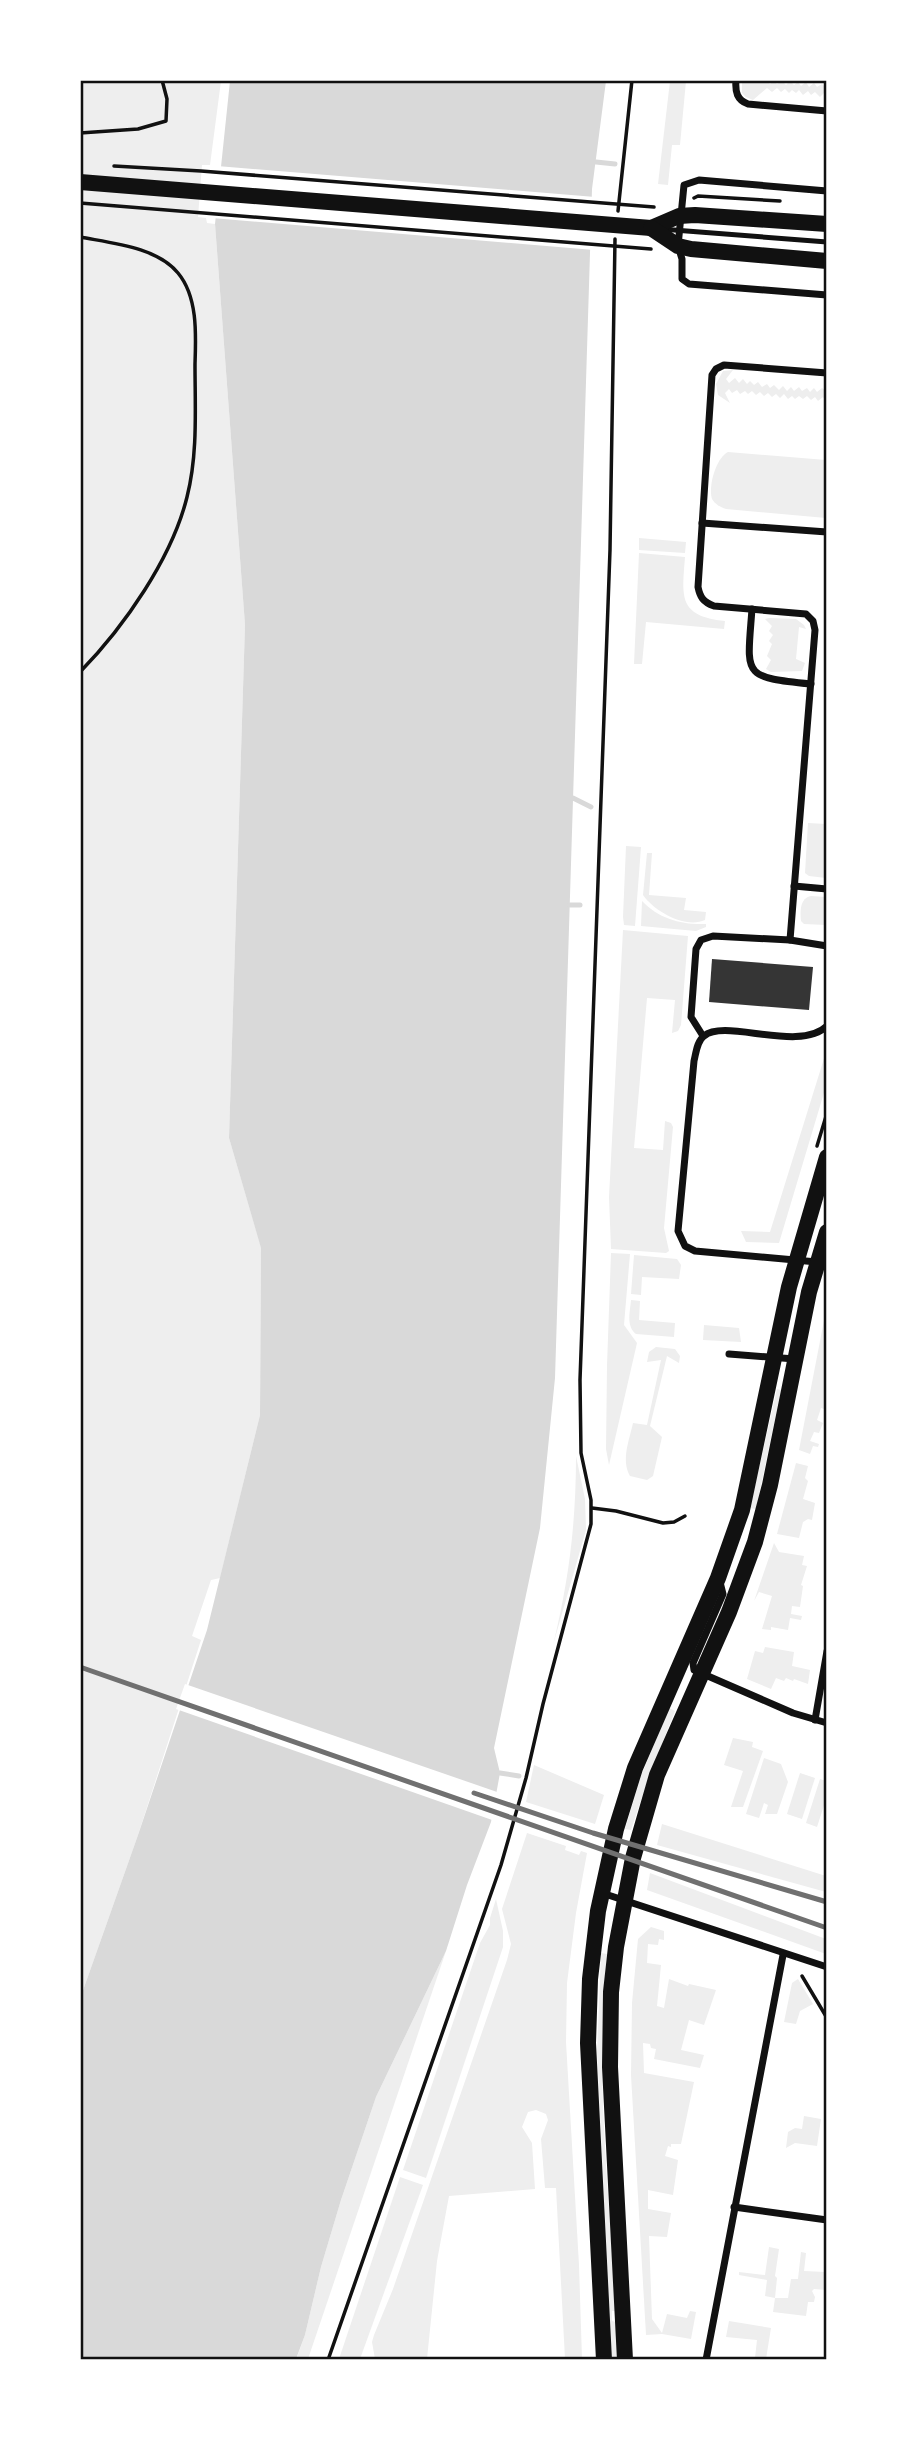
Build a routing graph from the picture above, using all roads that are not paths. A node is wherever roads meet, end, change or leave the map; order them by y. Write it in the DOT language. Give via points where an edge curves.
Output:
graph roads {
  1 [pos="736,80"];
  2 [pos="827,111"];
  3 [pos="80,183"];
  4 [pos="827,191"];
  5 [pos="827,224"];
  6 [pos="651,228"];
  7 [pos="678,231"];
  8 [pos="827,242"];
  9 [pos="827,261"];
  10 [pos="827,295"];
  11 [pos="827,373"];
  12 [pos="702,523"];
  13 [pos="827,532"];
  14 [pos="752,609"];
  15 [pos="811,684"];
  16 [pos="794,886"];
  17 [pos="827,889"];
  18 [pos="790,940"];
  19 [pos="827,946"];
  20 [pos="827,1026"];
  21 [pos="703,1036"];
  22 [pos="821,1155"];
  23 [pos="827,1232"];
  24 [pos="796,1261"];
  25 [pos="817,1262"];
  26 [pos="729,1354"];
  27 [pos="774,1358"];
  28 [pos="795,1359"];
  29 [pos="718,1578"];
  30 [pos="827,1651"];
  31 [pos="707,1677"];
  32 [pos="815,1720"];
  33 [pos="827,1723"];
  34 [pos="602,1893"];
  35 [pos="624,1901"];
  36 [pos="783,1955"];
  37 [pos="827,1967"];
  38 [pos="734,2207"];
  39 [pos="827,2220"];
  40 [pos="604,2360"];
  41 [pos="625,2360"];
  42 [pos="706,2360"];
  1 -- 2 [label="street" via="736,94 742,102"];
  3 -- 6 [label="main road"];
  4 -- 7 [label="street" via="691,181 684,185"];
  5 -- 7 [label="main road" via="711,215"];
  6 -- 7 [label="main road"];
  6 -- 7 [label="main road"];
  7 -- 8 [label="lane"];
  7 -- 9 [label="main road" via="708,252"];
  7 -- 10 [label="street" via="681,276 689,284"];
  11 -- 12 [label="street" via="724,365 713,372"];
  12 -- 13 [label="street"];
  12 -- 14 [label="street" via="698,587 702,600 713,606"];
  14 -- 15 [label="street" via="752,668 764,678"];
  14 -- 15 [label="street" via="810,617 815,630"];
  15 -- 16 [label="street"];
  16 -- 17 [label="street"];
  16 -- 18 [label="street"];
  18 -- 19 [label="street"];
  18 -- 21 [label="street" via="713,936 701,940 696,949 691,1017"];
  20 -- 21 [label="street" via="804,1036 718,1031"];
  21 -- 24 [label="street" via="694,1061 679,1237 695,1251"];
  22 -- 24 [label="main road"];
  23 -- 25 [label="main road"];
  24 -- 25 [label="street"];
  24 -- 27 [label="main road"];
  25 -- 28 [label="main road"];
  26 -- 27 [label="street"];
  27 -- 28 [label="street"];
  27 -- 29 [label="main road" via="747,1491"];
  28 -- 31 [label="main road" via="755,1542"];
  29 -- 31 [label="street" via="723,1594 693,1663 694,1671"];
  29 -- 34 [label="main road" via="635,1768"];
  30 -- 32 [label="street"];
  31 -- 32 [label="street"];
  31 -- 35 [label="main road" via="657,1775"];
  32 -- 33 [label="street"];
  34 -- 35 [label="street"];
  34 -- 40 [label="main road" via="592,1958 588,2043"];
  35 -- 36 [label="street"];
  35 -- 41 [label="main road" via="609,2030"];
  36 -- 37 [label="street"];
  36 -- 38 [label="street"];
  38 -- 39 [label="street"];
  38 -- 42 [label="street"];
}
